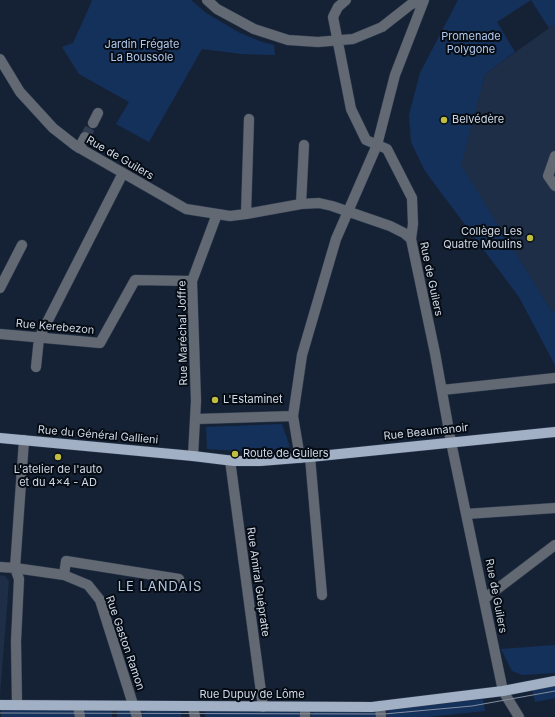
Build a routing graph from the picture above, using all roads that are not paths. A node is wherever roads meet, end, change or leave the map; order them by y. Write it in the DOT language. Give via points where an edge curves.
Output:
graph roads {
  1 [pos="207,0"];
  2 [pos="346,0"];
  3 [pos="420,0"];
  4 [pos="424,0"];
  5 [pos="337,40"];
  6 [pos="0,59"];
  7 [pos="98,113"];
  8 [pos="249,119"];
  9 [pos="93,123"];
  10 [pos="85,137"];
  11 [pos="304,145"];
  12 [pos="377,145"];
  13 [pos="79,148"];
  14 [pos="555,156"];
  15 [pos="123,173"];
  16 [pos="555,186"];
  17 [pos="302,204"];
  18 [pos="347,211"];
  19 [pos="217,214"];
  20 [pos="246,214"];
  21 [pos="411,239"];
  22 [pos="22,245"];
  23 [pos="192,281"];
  24 [pos="0,288"];
  25 [pos="0,334"];
  26 [pos="39,338"];
  27 [pos="36,367"];
  28 [pos="555,378"];
  29 [pos="442,390"];
  30 [pos="293,416"];
  31 [pos="196,419"];
  32 [pos="555,432"];
  33 [pos="0,438"];
  34 [pos="24,440"];
  35 [pos="451,442"];
  36 [pos="193,456"];
  37 [pos="310,457"];
  38 [pos="300,458"];
  39 [pos="230,460"];
  40 [pos="555,508"];
  41 [pos="466,514"];
  42 [pos="555,546"];
  43 [pos="0,567"];
  44 [pos="15,568"];
  45 [pos="64,575"];
  46 [pos="179,579"];
  47 [pos="322,594"];
  48 [pos="484,599"];
  49 [pos="555,681"];
  50 [pos="503,691"];
  51 [pos="0,705"];
  52 [pos="17,705"];
  53 [pos="78,706"];
  54 [pos="134,706"];
  55 [pos="193,706"];
  56 [pos="380,706"];
  57 [pos="263,707"];
  58 [pos="305,712"];
  59 [pos="80,717"];
  60 [pos="137,717"];
  61 [pos="195,717"];
  62 [pos="381,717"];
  63 [pos="519,717"];
  1 -- 5 [label="street" via="217,9 254,29 288,40"];
  2 -- 5 [label="street" via="338,7 333,18"];
  3 -- 5 [label="street" via="382,27 353,39"];
  4 -- 12 [label="street" via="395,75"];
  5 -- 12 [label="street" via="351,109 366,140"];
  6 -- 13 [label="street, Rue de Guilers" via="20,92 53,128"];
  7 -- 9 [label="street"];
  8 -- 20 [label="street"];
  10 -- 13 [label="street"];
  11 -- 17 [label="street"];
  12 -- 18 [label="street"];
  12 -- 21 [label="street" via="387,149 412,198"];
  13 -- 15 [label="street, Rue de Guilers"];
  14 -- 16 [label="street" via="548,176"];
  15 -- 19 [label="street, Rue de Guilers" via="186,209"];
  15 -- 26 [label="street"];
  17 -- 18 [label="street, Rue de Guilers" via="319,203"];
  17 -- 20 [label="street, Rue de Guilers"];
  18 -- 21 [label="street, Rue de Guilers" via="404,233"];
  18 -- 30 [label="street" via="336,238 302,355"];
  19 -- 20 [label="street, Rue de Guilers"];
  19 -- 23 [label="street, Rue Maréchal Joffre"];
  21 -- 29 [label="street, Rue de Guilers"];
  22 -- 24 [label="street"];
  23 -- 26 [label="street, Rue Kerebezon" via="135,280 100,343"];
  23 -- 31 [label="street, Rue Maréchal Joffre"];
  25 -- 26 [label="street, Rue Kerebezon"];
  26 -- 27 [label="street"];
  28 -- 29 [label="street"];
  29 -- 35 [label="street, Rue de Guilers"];
  30 -- 31 [label="street"];
  30 -- 38 [label="street"];
  31 -- 36 [label="street, Rue Maréchal Joffre"];
  32 -- 35 [label="main road, Rue Beaumanoir"];
  33 -- 34 [label="main road, Rue du Général Gallieni"];
  34 -- 36 [label="main road, Rue du Général Gallieni"];
  34 -- 44 [label="street"];
  35 -- 37 [label="main road, Rue Beaumanoir"];
  35 -- 41 [label="street, Rue de Guilers"];
  36 -- 39 [label="main road, Rue du Général Gallieni"];
  37 -- 38 [label="main road, Rue Beaumanoir"];
  37 -- 47 [label="street"];
  38 -- 39 [label="main road, Rue Beaumanoir"];
  39 -- 57 [label="street, Rue Amiral Guépratte"];
  40 -- 41 [label="street"];
  41 -- 48 [label="street, Rue de Guilers"];
  42 -- 48 [label="street"];
  43 -- 44 [label="street, Rue Gaston Ramon"];
  44 -- 45 [label="street, Rue Gaston Ramon"];
  44 -- 52 [label="street" via="19,579 16,641"];
  45 -- 46 [label="street" via="66,561"];
  45 -- 54 [label="street, Rue Gaston Ramon" via="88,585 100,600"];
  48 -- 50 [label="street, Rue de Guilers"];
  49 -- 50 [label="main road, Rue Dupuy de Lôme"];
  50 -- 56 [label="main road, Rue Dupuy de Lôme"];
  50 -- 63 [label="street, Rue de Guilers"];
  51 -- 52 [label="main road, Rue Dupuy de Lôme"];
  52 -- 53 [label="main road, Rue Dupuy de Lôme"];
  53 -- 54 [label="main road, Rue Dupuy de Lôme"];
  53 -- 59 [label="street"];
  54 -- 55 [label="main road, Rue Dupuy de Lôme"];
  54 -- 60 [label="street, Rue Gaston Ramon"];
  55 -- 57 [label="main road, Rue Dupuy de Lôme"];
  55 -- 61 [label="street"];
  56 -- 58 [label="main road, Rue Dupuy de Lôme"];
  56 -- 62 [label="street"];
  57 -- 58 [label="main road, Rue Dupuy de Lôme"];
}
